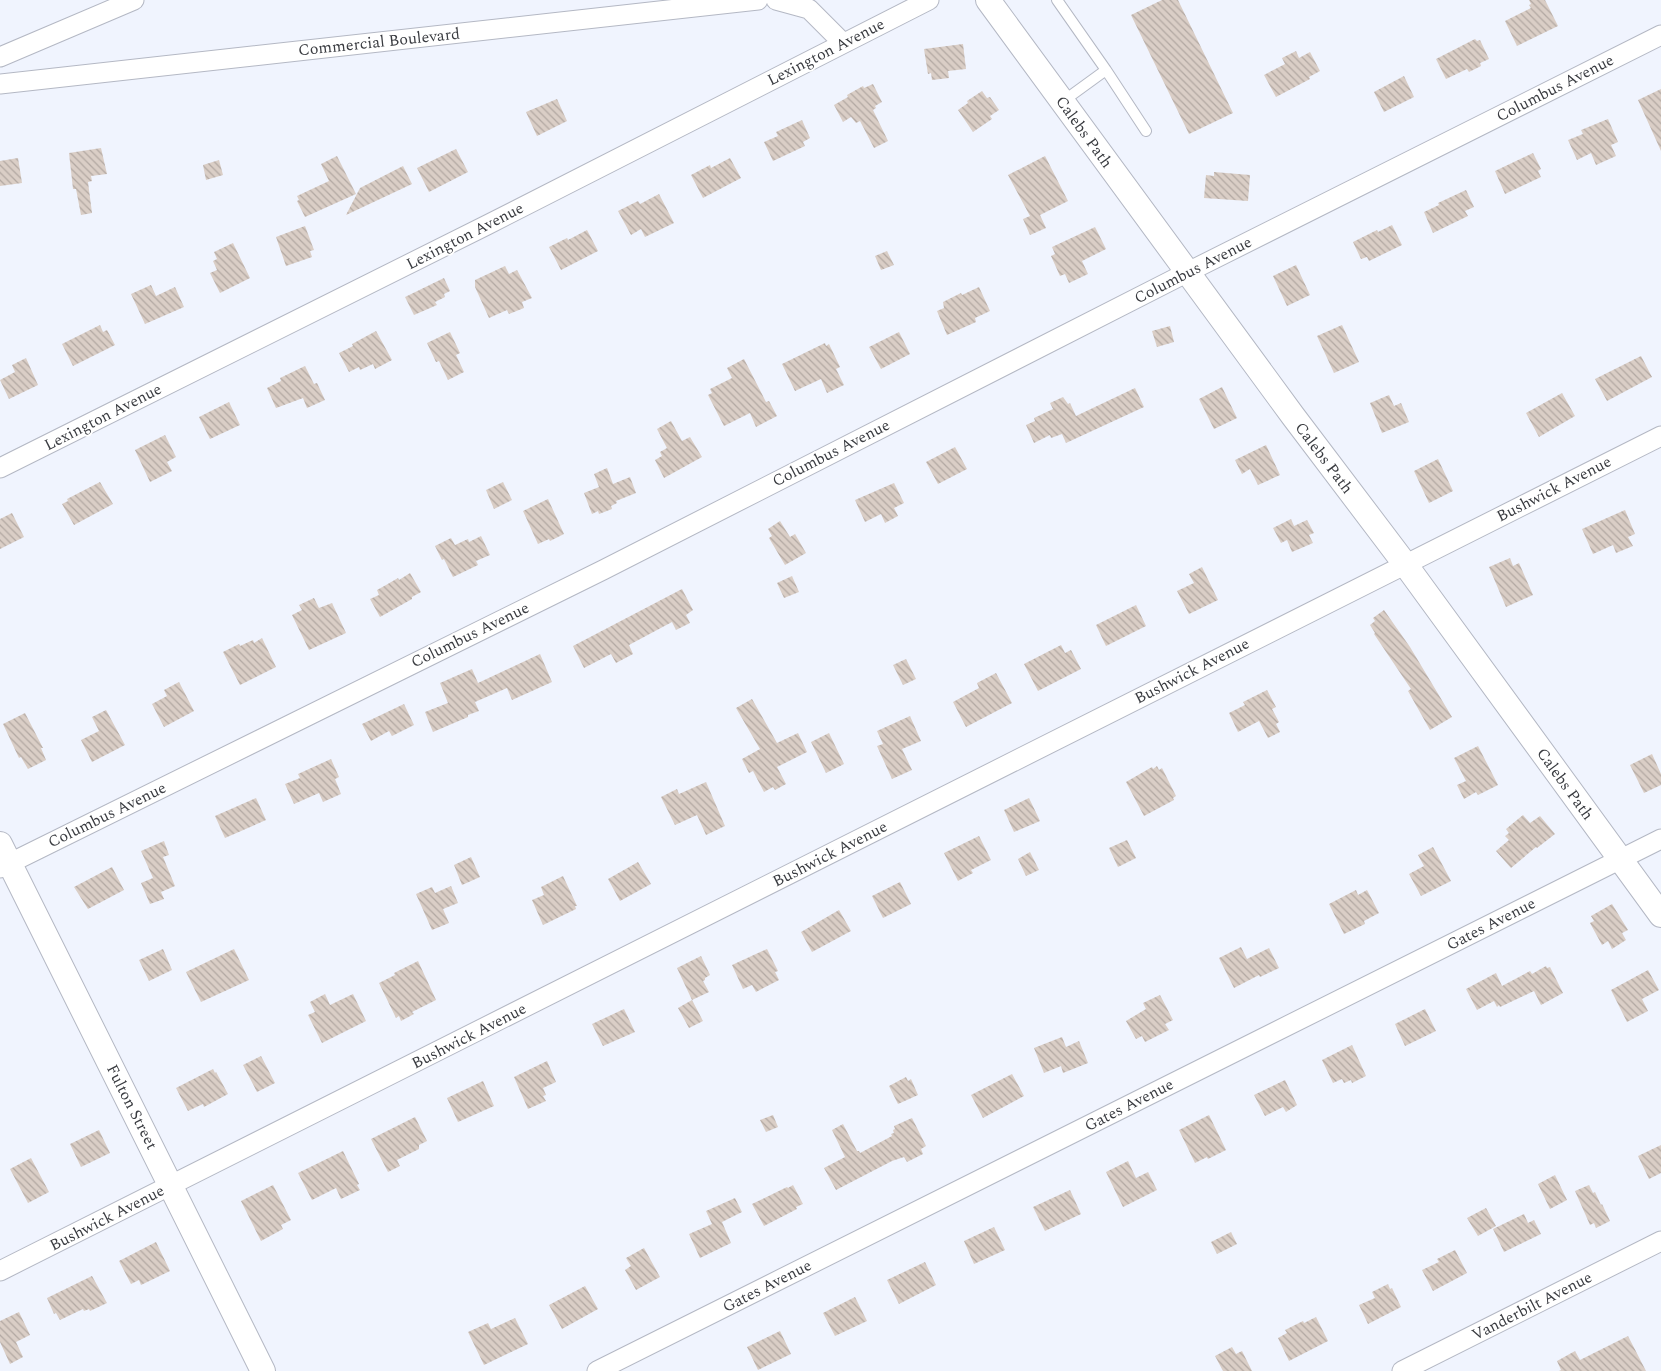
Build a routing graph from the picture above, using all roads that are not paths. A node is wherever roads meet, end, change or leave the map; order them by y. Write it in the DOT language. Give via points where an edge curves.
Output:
graph roads {
  1 [pos="134,0"];
  2 [pos="758,0"];
  3 [pos="776,0"];
  4 [pos="929,0"];
  5 [pos="988,0"];
  6 [pos="1058,0"];
  7 [pos="1661,35"];
  8 [pos="843,43"];
  9 [pos="0,57"];
  10 [pos="1106,70"];
  11 [pos="0,84"];
  12 [pos="1062,102"];
  13 [pos="1146,130"];
  14 [pos="1188,272"];
  15 [pos="1661,436"];
  16 [pos="0,468"];
  17 [pos="1405,564"];
  18 [pos="1661,839"];
  19 [pos="3,858"];
  20 [pos="1620,859"];
  21 [pos="1661,915"];
  22 [pos="171,1186"];
  23 [pos="1661,1241"];
  24 [pos="0,1271"];
  25 [pos="263,1371"];
  26 [pos="596,1371"];
  27 [pos="1402,1371"];
  1 -- 9 [label="street"];
  2 -- 11 [label="street, Commercial Boulevard"];
  3 -- 8 [label="street" via="808,9"];
  4 -- 8 [label="street, Lexington Avenue"];
  5 -- 12 [label="street, Calebs Path"];
  6 -- 10 [label="lane"];
  7 -- 14 [label="street, Columbus Avenue"];
  8 -- 16 [label="street, Lexington Avenue" via="488,225"];
  10 -- 12 [label="lane"];
  10 -- 13 [label="lane"];
  12 -- 14 [label="street, Calebs Path"];
  14 -- 17 [label="street, Calebs Path"];
  14 -- 19 [label="street, Columbus Avenue" via="603,570"];
  15 -- 17 [label="street, Bushwick Avenue"];
  17 -- 20 [label="street, Calebs Path"];
  17 -- 22 [label="street, Bushwick Avenue"];
  18 -- 20 [label="street, Gates Avenue"];
  19 -- 22 [label="street, Fulton Street"];
  20 -- 21 [label="street, Calebs Path"];
  20 -- 26 [label="street, Gates Avenue"];
  22 -- 24 [label="street, Bushwick Avenue"];
  22 -- 25 [label="street, Fulton Street"];
  23 -- 27 [label="street, Vanderbilt Avenue"];
}
